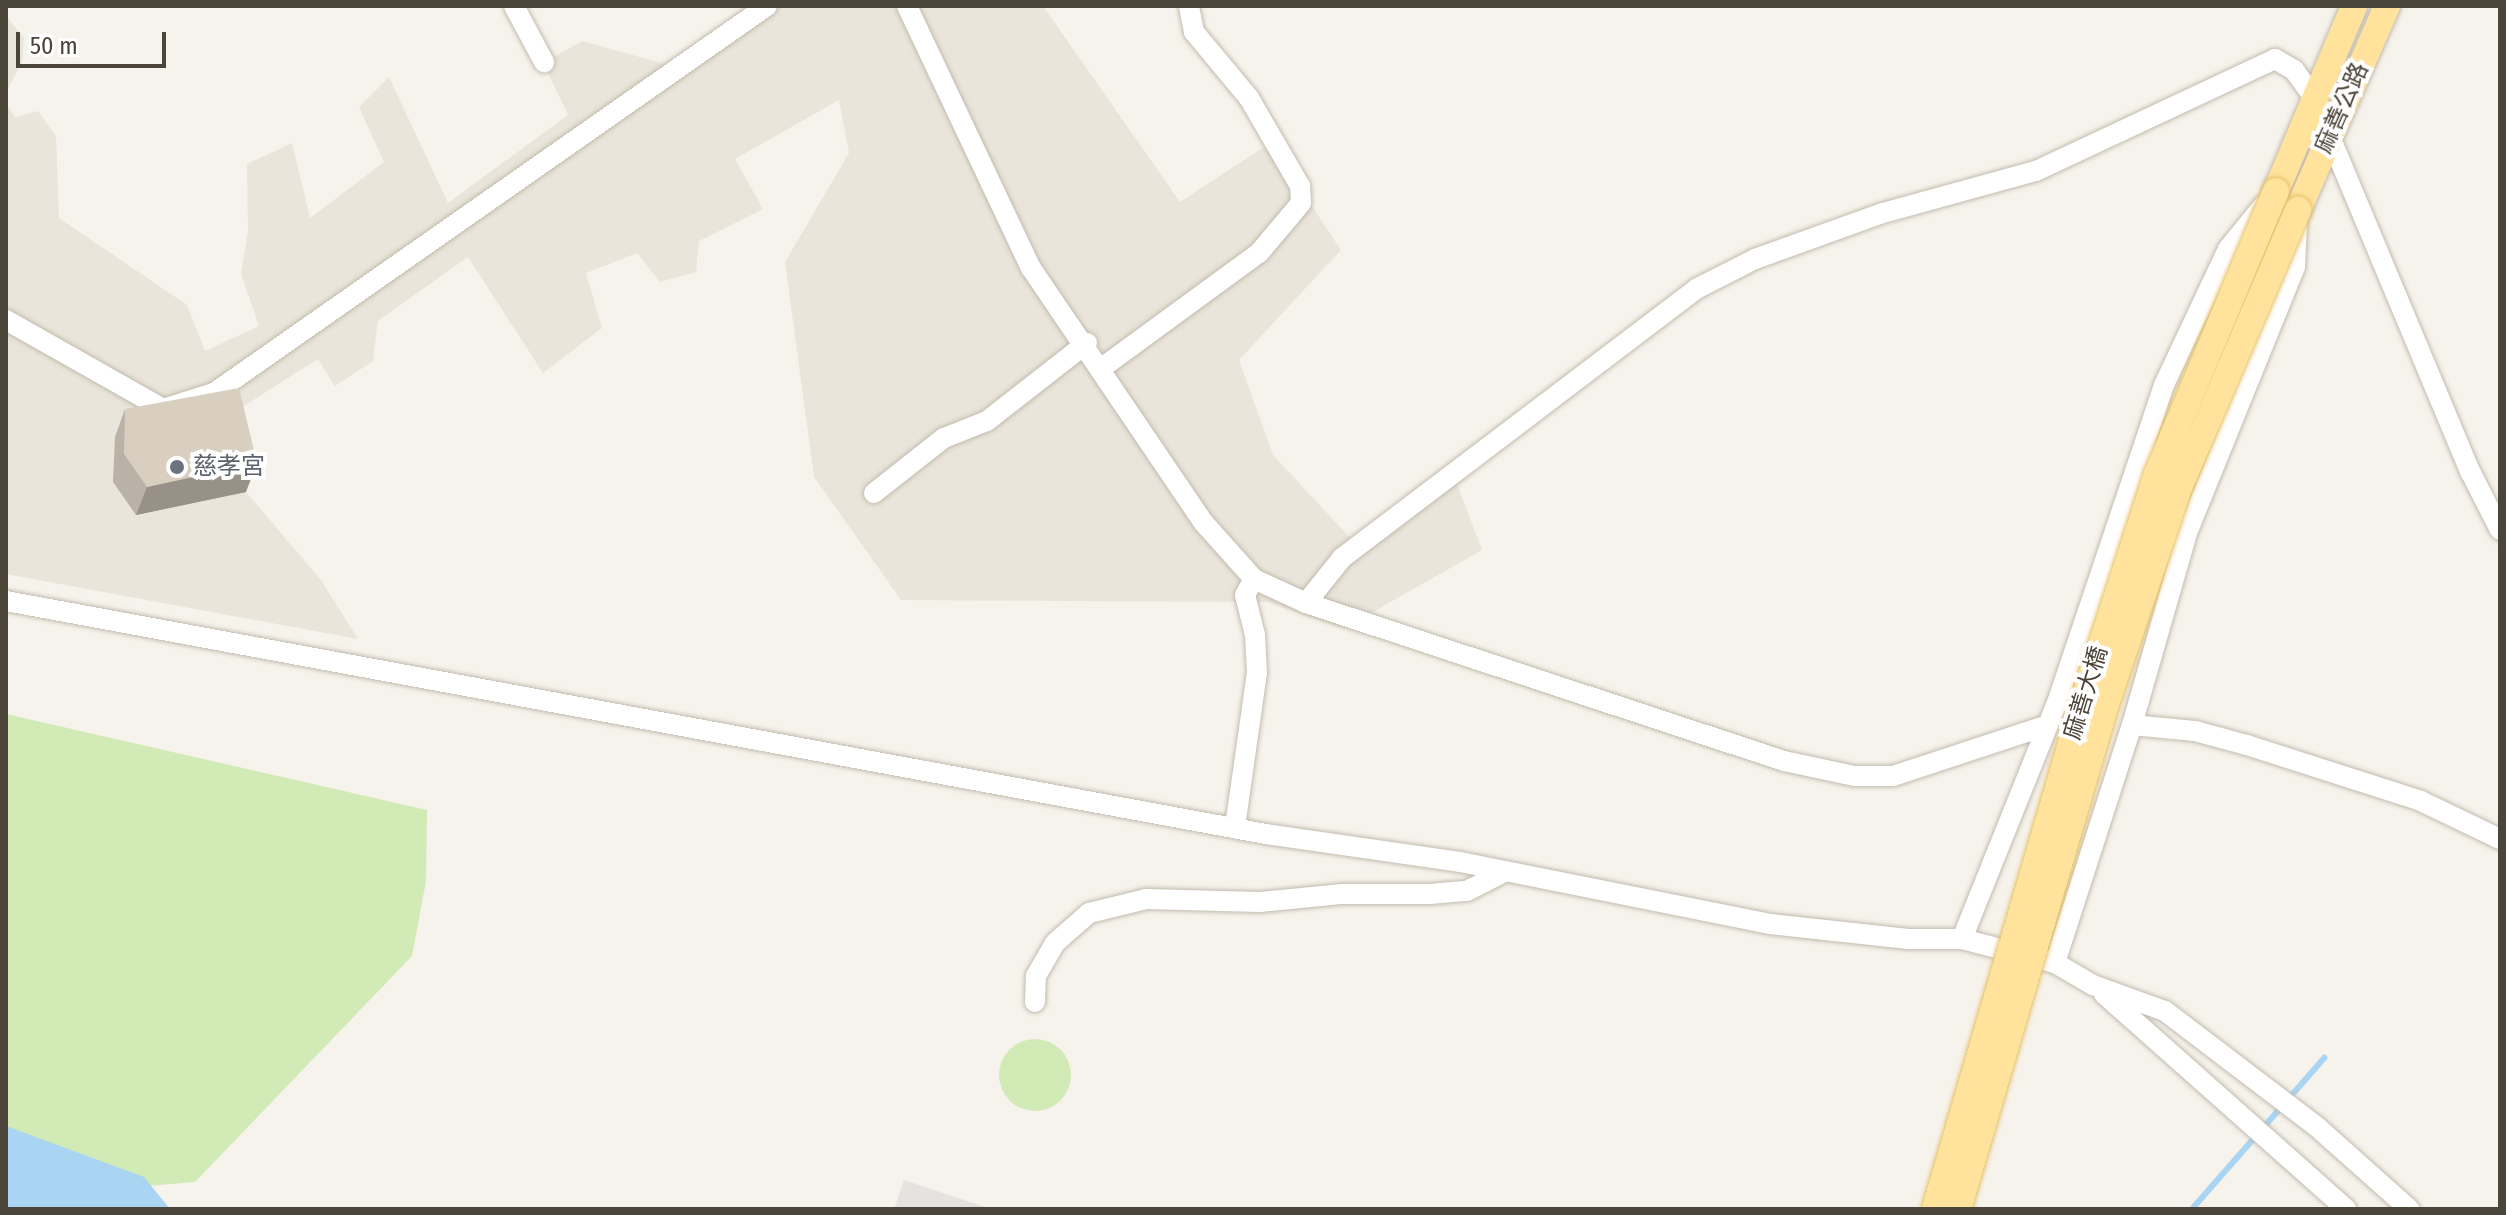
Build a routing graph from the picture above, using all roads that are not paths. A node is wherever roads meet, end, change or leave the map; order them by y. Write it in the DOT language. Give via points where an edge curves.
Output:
graph roads {
  1 [pos="514,6"];
  2 [pos="767,6"];
  3 [pos="907,6"];
  4 [pos="1189,6"];
  5 [pos="2354,6"];
  6 [pos="2387,6"];
  7 [pos="544,62"];
  8 [pos="2313,96"];
  9 [pos="2330,134"];
  10 [pos="2276,191"];
  11 [pos="2298,210"];
  12 [pos="6,320"];
  13 [pos="1087,343"];
  14 [pos="1103,367"];
  15 [pos="874,493"];
  16 [pos="2500,530"];
  17 [pos="1254,579"];
  18 [pos="6,601"];
  19 [pos="1306,603"];
  20 [pos="2048,725"];
  21 [pos="2132,725"];
  22 [pos="1235,827"];
  23 [pos="2500,839"];
  24 [pos="1504,872"];
  25 [pos="1962,939"];
  26 [pos="2055,963"];
  27 [pos="2093,985"];
  28 [pos="1035,1002"];
  29 [pos="1935,1209"];
  30 [pos="1958,1209"];
  31 [pos="2346,1209"];
  32 [pos="2409,1209"];
  1 -- 7 [label="street"];
  2 -- 12 [label="street" via="214,393 163,409"];
  3 -- 13 [label="street" via="1031,268"];
  4 -- 14 [label="street" via="1194,32 1249,98 1300,186 1301,203 1259,253"];
  5 -- 8 [label="main road, 麻善公路"];
  6 -- 9 [label="main road, 麻善公路"];
  8 -- 9 [label="street"];
  8 -- 10 [label="main road, 麻善公路"];
  8 -- 19 [label="street" via="2284,62 2262,62 2036,171 1883,213 1755,259 1696,289 1342,558"];
  9 -- 11 [label="main road, 麻善公路"];
  9 -- 16 [label="street" via="2471,473"];
  10 -- 20 [label="street" via="2228,249 2164,385"];
  10 -- 29 [label="main road, 麻善大橋, bridge" via="2157,474 2090,679"];
  11 -- 21 [label="street" via="2295,267 2187,533"];
  11 -- 30 [label="main road, 麻善大橋, bridge" via="2173,504 2105,707"];
  13 -- 14 [label="street"];
  13 -- 15 [label="street" via="987,421 944,438"];
  14 -- 17 [label="street" via="1203,522"];
  17 -- 19 [label="street"];
  17 -- 22 [label="street" via="1245,595 1257,673"];
  18 -- 22 [label="street"];
  19 -- 20 [label="street" via="1784,761 1854,776 1893,776"];
  20 -- 25 [label="street"];
  21 -- 23 [label="street" via="2195,731 2247,745 2421,801"];
  21 -- 26 [label="street"];
  22 -- 24 [label="street"];
  24 -- 25 [label="street" via="1770,924 1908,939"];
  24 -- 28 [label="street" via="1467,891 1260,902 1146,899 1089,913 1055,943 1036,976"];
  25 -- 26 [label="street"];
  26 -- 27 [label="street"];
  27 -- 31 [label="street"];
  27 -- 32 [label="street" via="2165,1011 2316,1126"];
}
